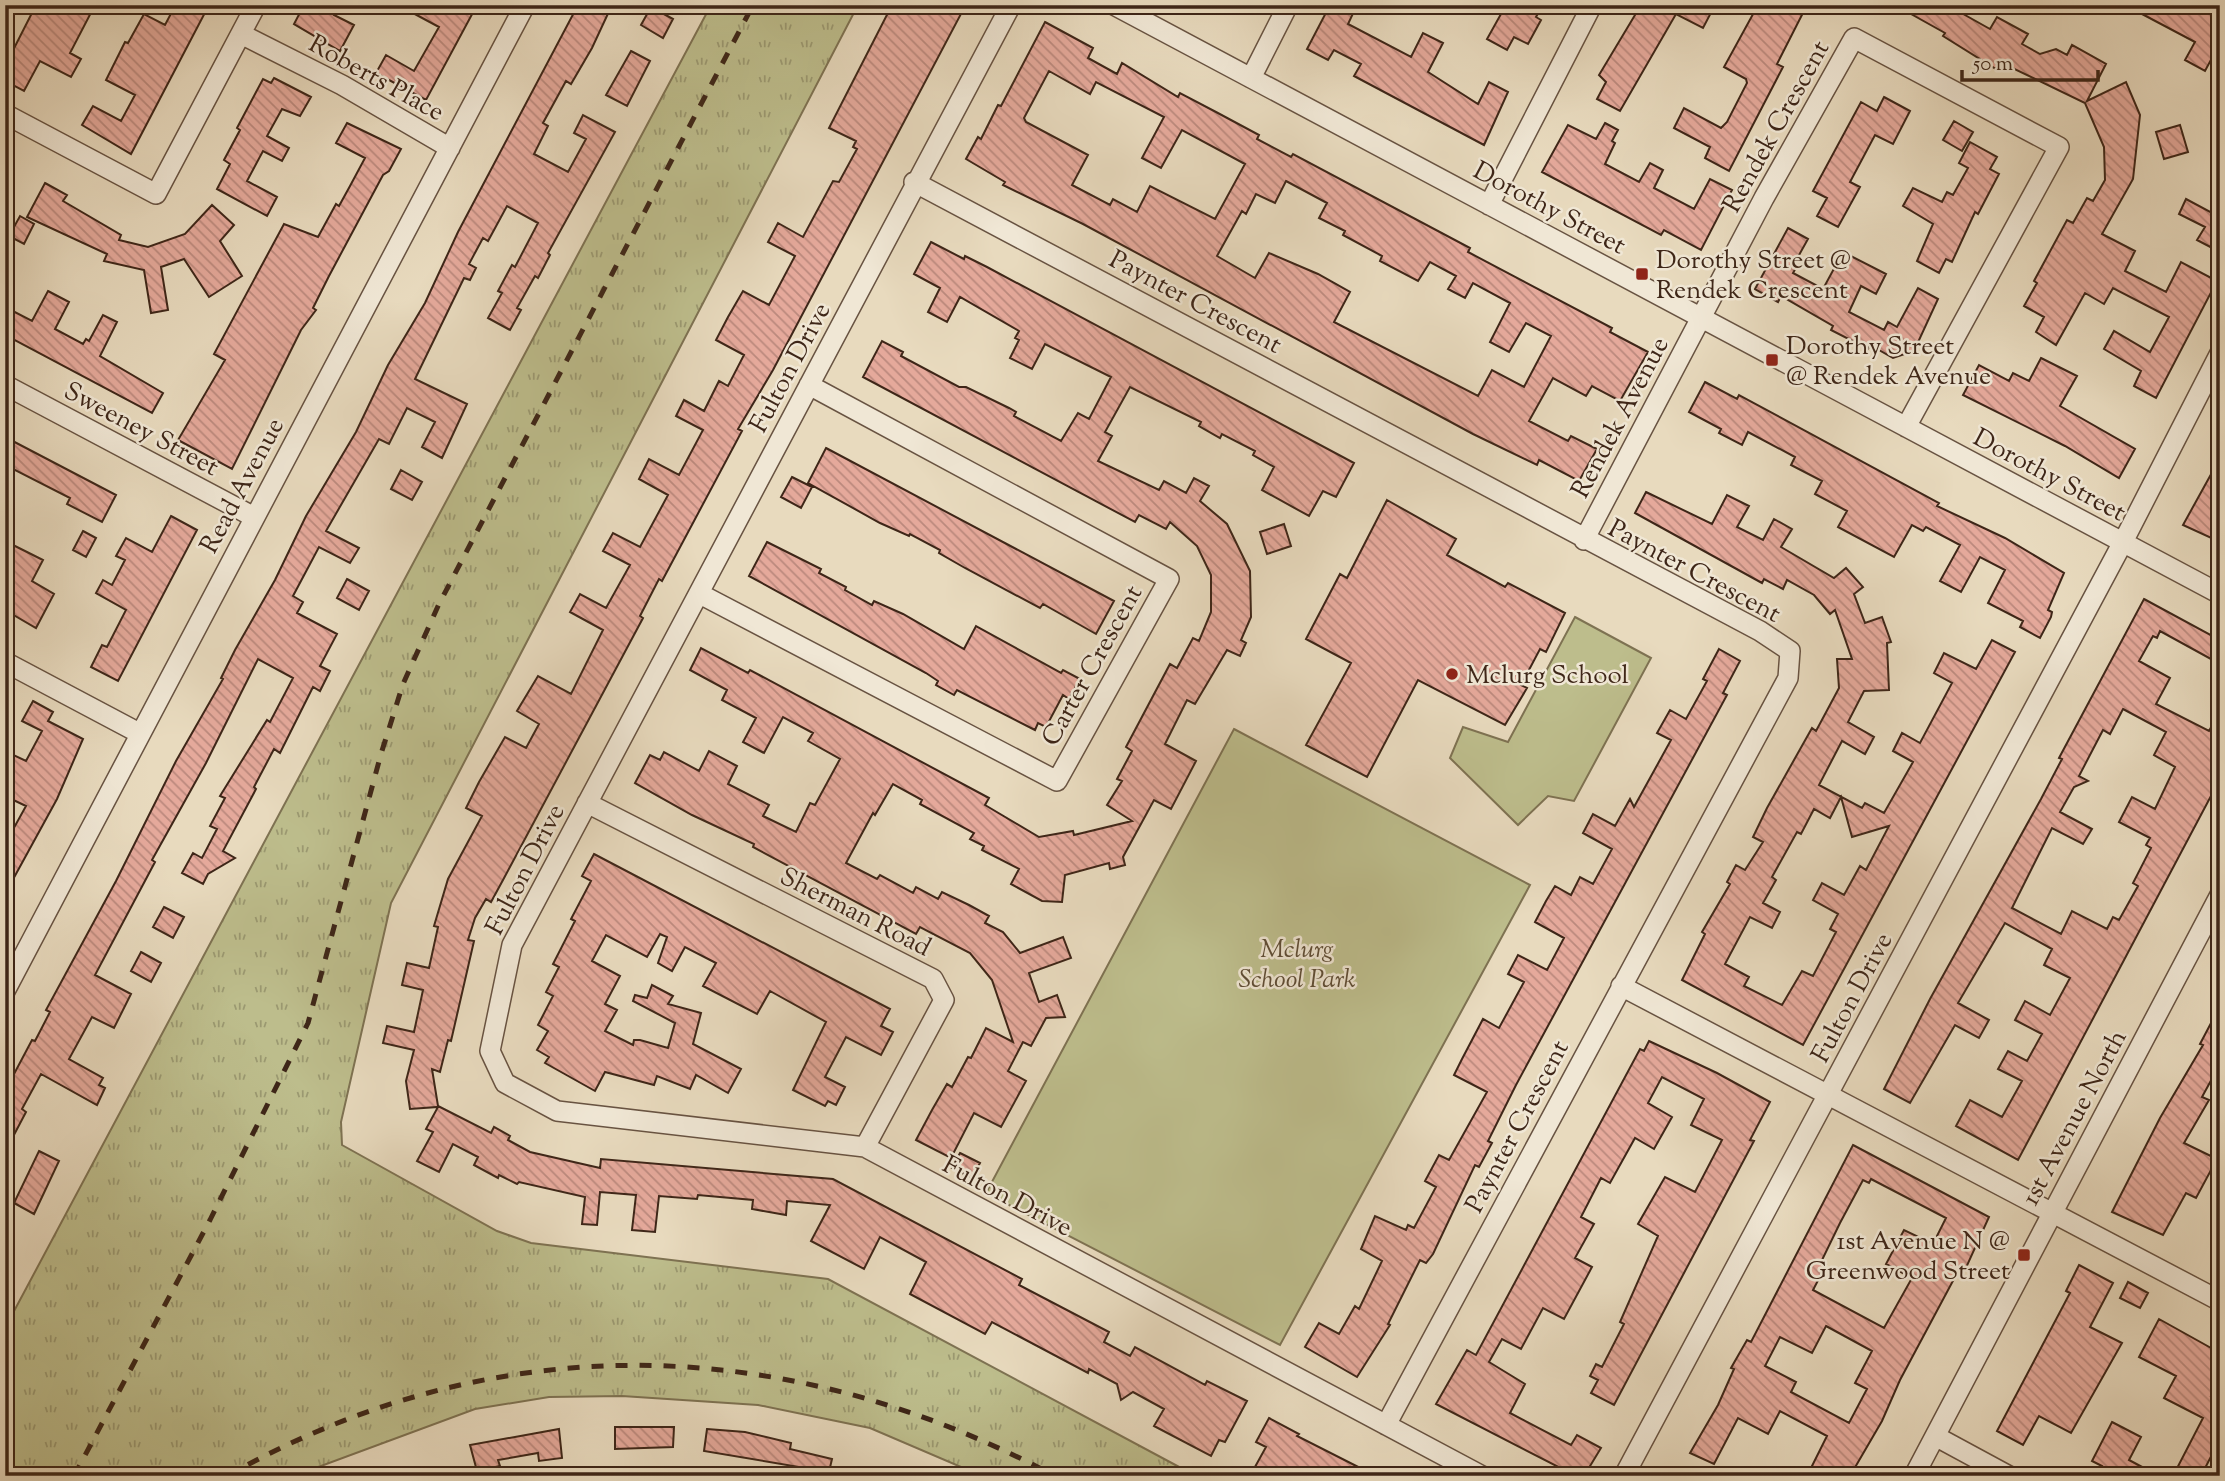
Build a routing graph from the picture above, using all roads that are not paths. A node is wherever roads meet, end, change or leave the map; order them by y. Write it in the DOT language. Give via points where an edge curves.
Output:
graph roads {
  1 [pos="256,5"];
  2 [pos="525,5"];
  3 [pos="1011,5"];
  4 [pos="1114,5"];
  5 [pos="1288,5"];
  6 [pos="1592,5"];
  7 [pos="241,34"];
  8 [pos="1251,78"];
  9 [pos="5,114"];
  10 [pos="450,148"];
  11 [pos="914,182"];
  12 [pos="1489,205"];
  13 [pos="1701,317"];
  14 [pos="2220,353"];
  15 [pos="5,385"];
  16 [pos="809,385"];
  17 [pos="1906,427"];
  18 [pos="254,517"];
  19 [pos="1584,540"];
  20 [pos="2123,542"];
  21 [pos="700,594"];
  22 [pos="2220,594"];
  23 [pos="5,662"];
  24 [pos="139,733"];
  25 [pos="587,803"];
  26 [pos="2220,895"];
  27 [pos="1621,986"];
  28 [pos="5,991"];
  29 [pos="1829,1094"];
  30 [pos="865,1147"];
  31 [pos="2052,1213"];
  32 [pos="2220,1301"];
  33 [pos="1386,1425"];
  34 [pos="1935,1436"];
  35 [pos="1482,1476"];
  36 [pos="1625,1476"];
  37 [pos="1914,1476"];
  38 [pos="2009,1476"];
  1 -- 7 [label="street"];
  2 -- 10 [label="street, Read Avenue"];
  3 -- 11 [label="street, Fulton Drive"];
  4 -- 8 [label="street, Dorothy Street"];
  5 -- 8 [label="street"];
  6 -- 12 [label="street"];
  7 -- 9 [label="street" via="156,194"];
  7 -- 10 [label="street, Roberts Place" via="342,85"];
  8 -- 12 [label="street, Dorothy Street"];
  10 -- 18 [label="street, Read Avenue"];
  11 -- 16 [label="street, Fulton Drive"];
  11 -- 19 [label="street, Paynter Crescent"];
  12 -- 13 [label="street, Dorothy Street"];
  13 -- 17 [label="street, Dorothy Street"];
  13 -- 17 [label="street, Rendek Crescent" via="1854,38 2059,147"];
  13 -- 19 [label="street, Rendek Avenue"];
  14 -- 20 [label="street, Fulton Drive"];
  15 -- 18 [label="street, Sweeney Street"];
  16 -- 21 [label="street, Fulton Drive"];
  16 -- 21 [label="street, Carter Crescent" via="1169,579 1057,781"];
  17 -- 20 [label="street, Dorothy Street"];
  18 -- 24 [label="street, Read Avenue"];
  19 -- 27 [label="street, Paynter Crescent" via="1790,651 1788,678"];
  20 -- 22 [label="street, Dorothy Street"];
  20 -- 29 [label="street, Fulton Drive"];
  21 -- 25 [label="street, Fulton Drive"];
  23 -- 24 [label="street"];
  24 -- 28 [label="street, Read Avenue"];
  25 -- 30 [label="street, Sherman Road" via="933,979 944,1000"];
  25 -- 30 [label="street, Fulton Drive" via="512,945 490,1051 505,1083 557,1111"];
  26 -- 31 [label="street, 1st Avenue North"];
  27 -- 29 [label="street"];
  27 -- 33 [label="street, Paynter Crescent"];
  29 -- 31 [label="street"];
  29 -- 36 [label="street, Fulton Drive"];
  30 -- 33 [label="street, Fulton Drive"];
  31 -- 32 [label="street"];
  31 -- 34 [label="street, 1st Avenue North"];
  33 -- 35 [label="street, Fulton Drive"];
  34 -- 37 [label="street, 1st Avenue North"];
  34 -- 38 [label="street"];
}
